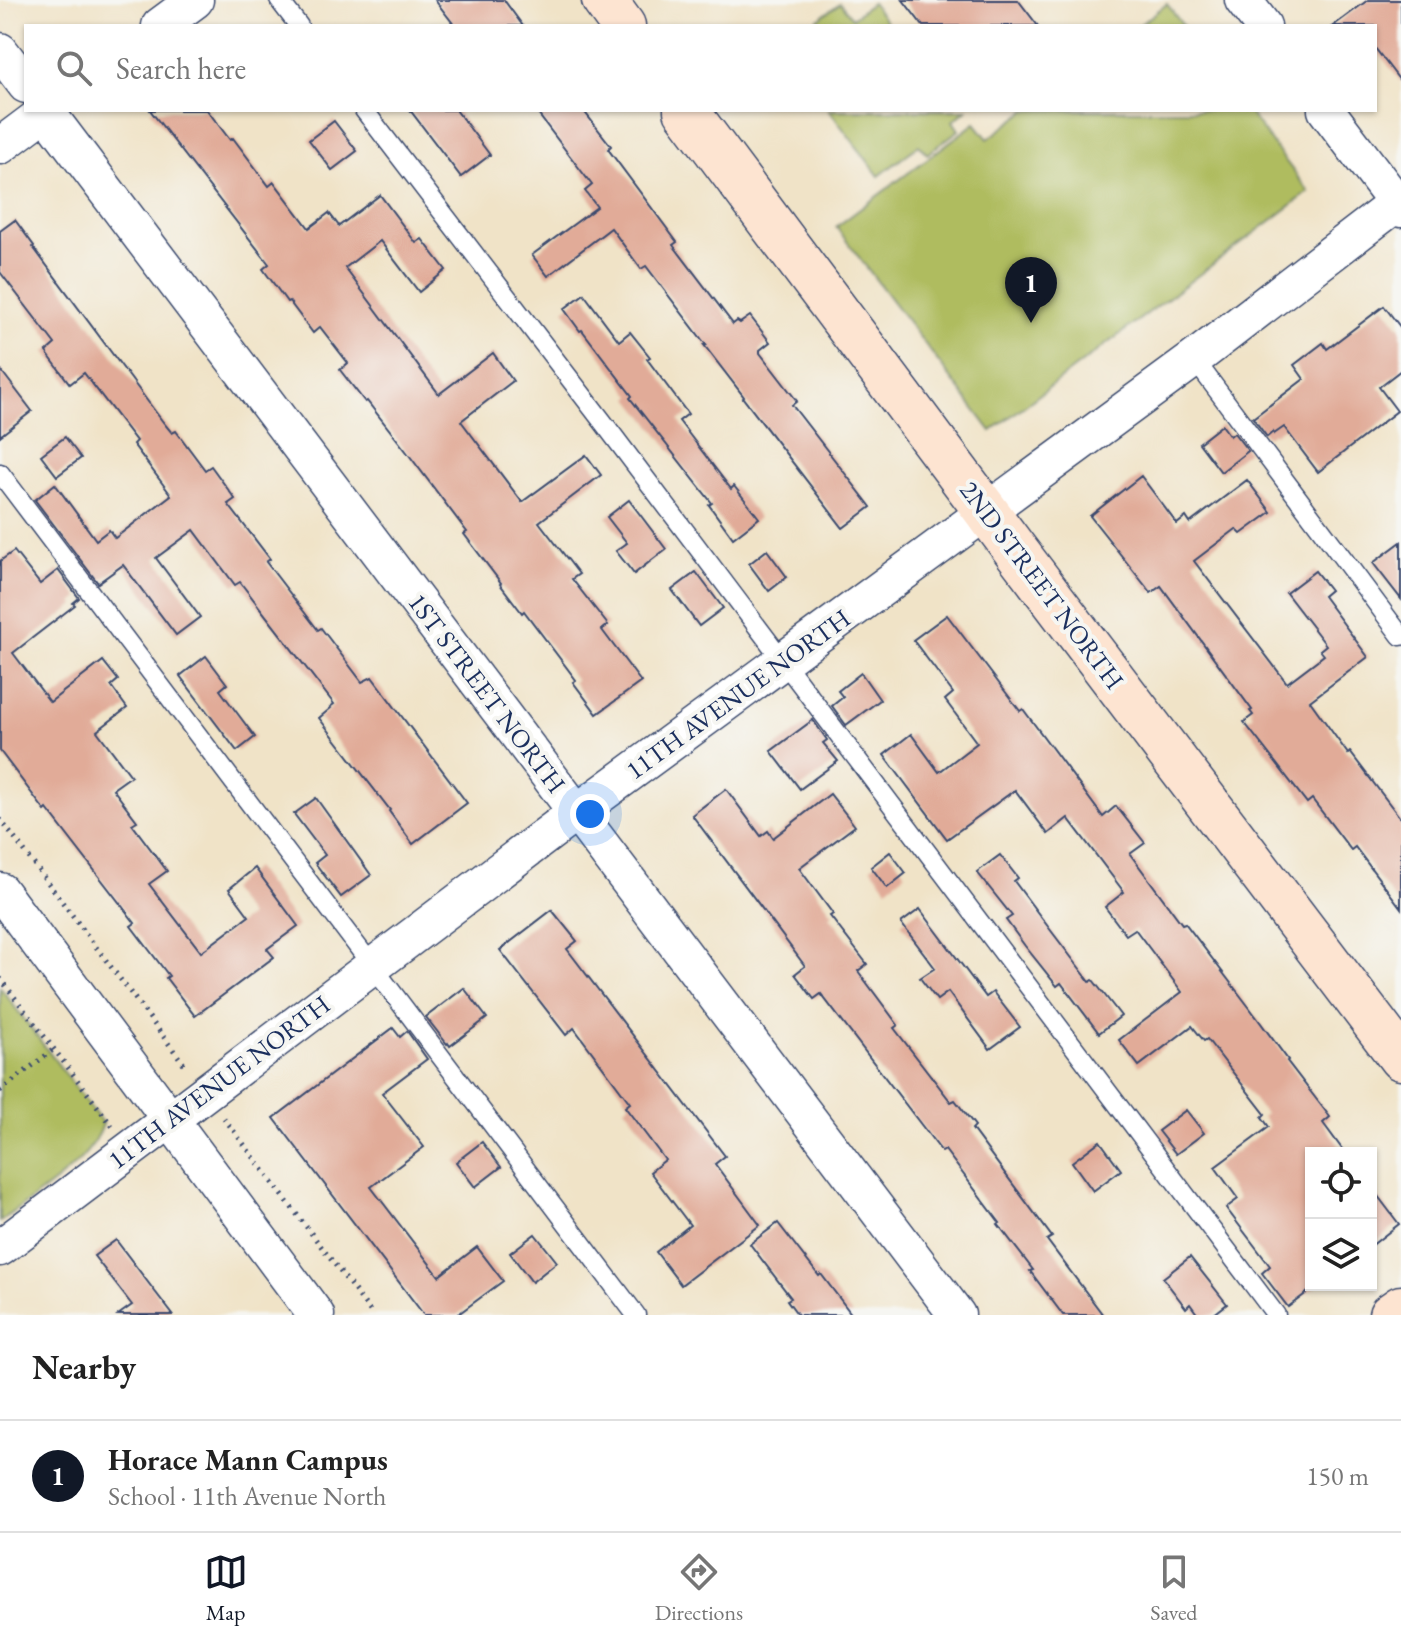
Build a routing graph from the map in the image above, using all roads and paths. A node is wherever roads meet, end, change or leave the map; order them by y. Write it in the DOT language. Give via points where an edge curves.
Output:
graph roads {
  1 [pos="195,0"];
  2 [pos="279,0"];
  3 [pos="604,0"];
  4 [pos="1243,0"];
  5 [pos="163,24"];
  6 [pos="297,24"];
  7 [pos="622,24"];
  8 [pos="1261,24"];
  9 [pos="0,51"];
  10 [pos="24,82"];
  11 [pos="33,112"];
  12 [pos="47,112"];
  13 [pos="366,112"];
  14 [pos="687,112"];
  15 [pos="1328,112"];
  16 [pos="0,146"];
  17 [pos="1400,204"];
  18 [pos="1194,359"];
  19 [pos="0,473"];
  20 [pos="987,512"];
  21 [pos="1401,636"];
  22 [pos="783,663"];
  23 [pos="577,812"];
  24 [pos="0,891"];
  25 [pos="373,966"];
  26 [pos="0,978"];
  27 [pos="54,1049"];
  28 [pos="1401,1058"];
  29 [pos="0,1091"];
  30 [pos="171,1119"];
  31 [pos="130,1150"];
  32 [pos="0,1248"];
  33 [pos="1401,1308"];
  34 [pos="316,1315"];
  35 [pos="636,1315"];
  36 [pos="957,1315"];
  37 [pos="1276,1315"];
  38 [pos="1391,1315"];
  1 -- 5 [label="street"];
  2 -- 6 [label="lane"];
  3 -- 7 [label="street"];
  4 -- 8 [label="street"];
  9 -- 10 [label="street, 1ST STREET NORTH"];
  11 -- 16 [label="street"];
  12 -- 23 [label="street, 1ST STREET NORTH"];
  13 -- 22 [label="lane"];
  14 -- 20 [label="street, 2ND STREET NORTH"];
  15 -- 17 [label="street"];
  17 -- 18 [label="street, 11TH AVENUE NORTH"];
  18 -- 20 [label="street, 11TH AVENUE NORTH"];
  18 -- 21 [label="lane"];
  19 -- 25 [label="lane"];
  20 -- 22 [label="street, 11TH AVENUE NORTH"];
  20 -- 28 [label="street, 2ND STREET NORTH"];
  22 -- 23 [label="street, 11TH AVENUE NORTH"];
  22 -- 37 [label="lane"];
  23 -- 25 [label="street, 11TH AVENUE NORTH"];
  23 -- 36 [label="street, 1ST STREET NORTH"];
  24 -- 30 [label="street"];
  25 -- 30 [label="street, 11TH AVENUE NORTH"];
  25 -- 35 [label="lane"];
  26 -- 27 [label="path"];
  27 -- 29 [label="path"];
  27 -- 31 [label="path"];
  30 -- 31 [label="street, 11TH AVENUE NORTH"];
  30 -- 34 [label="street"];
  31 -- 32 [label="street, 11TH AVENUE NORTH"];
  33 -- 38 [label="street"];
}
